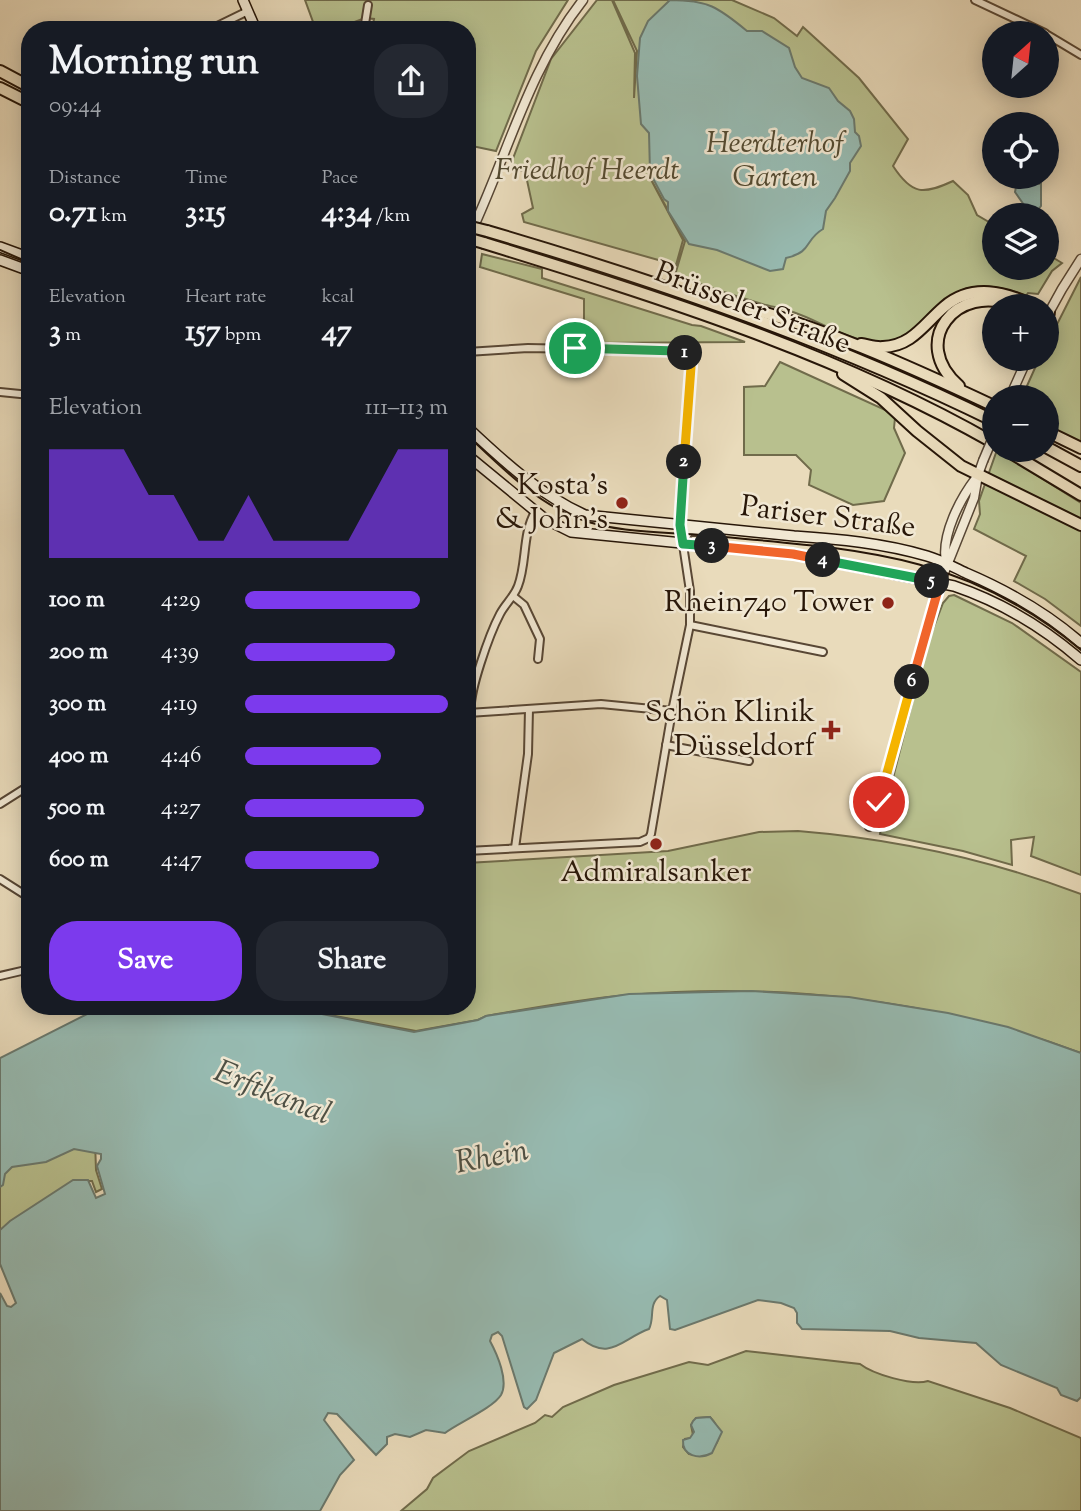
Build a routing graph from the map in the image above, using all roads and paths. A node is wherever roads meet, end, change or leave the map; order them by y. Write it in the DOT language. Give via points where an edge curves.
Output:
graph roads {
  1 [pos="243,0"];
  2 [pos="583,0"];
  3 [pos="975,0"];
  4 [pos="368,5"];
  5 [pos="248,11"];
  6 [pos="227,21"];
  7 [pos="252,21"];
  8 [pos="365,21"];
  9 [pos="1019,21"];
  10 [pos="1059,42"];
  11 [pos="1081,55"];
  12 [pos="0,71"];
  13 [pos="21,82"];
  14 [pos="0,88"];
  15 [pos="21,98"];
  16 [pos="476,218"];
  17 [pos="476,231"];
  18 [pos="486,237"];
  19 [pos="476,239"];
  20 [pos="0,247"];
  21 [pos="21,255"];
  22 [pos="0,260"];
  23 [pos="1081,260"];
  24 [pos="21,268"];
  25 [pos="664,286"];
  26 [pos="1005,294"];
  27 [pos="1059,295"];
  28 [pos="982,302"];
  29 [pos="838,339"];
  30 [pos="476,351"];
  31 [pos="805,353"];
  32 [pos="0,392"];
  33 [pos="966,393"];
  34 [pos="21,394"];
  35 [pos="982,400"];
  36 [pos="982,416"];
  37 [pos="476,435"];
  38 [pos="982,437"];
  39 [pos="1059,437"];
  40 [pos="1081,448"];
  41 [pos="1059,454"];
  42 [pos="983,462"];
  43 [pos="1026,462"];
  44 [pos="476,463"];
  45 [pos="1081,466"];
  46 [pos="978,475"];
  47 [pos="1081,495"];
  48 [pos="535,512"];
  49 [pos="680,525"];
  50 [pos="1081,525"];
  51 [pos="713,528"];
  52 [pos="683,544"];
  53 [pos="946,562"];
  54 [pos="940,583"];
  55 [pos="513,596"];
  56 [pos="690,625"];
  57 [pos="1081,643"];
  58 [pos="823,652"];
  59 [pos="537,659"];
  60 [pos="1081,660"];
  61 [pos="476,682"];
  62 [pos="529,709"];
  63 [pos="672,711"];
  64 [pos="476,713"];
  65 [pos="666,745"];
  66 [pos="749,761"];
  67 [pos="21,791"];
  68 [pos="0,804"];
  69 [pos="869,827"];
  70 [pos="515,848"];
  71 [pos="476,850"];
  72 [pos="0,879"];
  73 [pos="21,892"];
  74 [pos="21,971"];
  75 [pos="0,976"];
  1 -- 5 [label="main road"];
  2 -- 16 [label="street" via="537,72"];
  3 -- 9 [label="street"];
  4 -- 8 [label="street"];
  5 -- 6 [label="street"];
  5 -- 7 [label="main road"];
  10 -- 11 [label="street"];
  12 -- 13 [label="highway"];
  14 -- 15 [label="highway"];
  17 -- 18 [label="highway, bridge"];
  18 -- 19 [label="highway, bridge"];
  18 -- 25 [label="highway, Brüsseler Straße"];
  18 -- 31 [label="highway, Brüsseler Straße"];
  20 -- 21 [label="main road"];
  22 -- 24 [label="main road"];
  23 -- 27 [label="street"];
  25 -- 29 [label="highway" via="772,313"];
  25 -- 36 [label="highway, Brüsseler Straße" via="812,341"];
  26 -- 29 [label="highway" via="974,292 950,303 915,337 901,344 882,348"];
  28 -- 33 [label="highway" via="952,313 937,335 940,363"];
  29 -- 33 [label="highway"];
  30 -- 49 [label="street" via="677,351 689,358"];
  31 -- 38 [label="highway, Brüsseler Straße" via="915,401"];
  31 -- 46 [label="highway" via="881,398 961,466"];
  32 -- 34 [label="street"];
  33 -- 35 [label="highway"];
  37 -- 49 [label="main road, Pariser Straße" via="515,471 579,512"];
  39 -- 40 [label="highway"];
  41 -- 45 [label="highway"];
  42 -- 46 [label="street, bridge"];
  43 -- 47 [label="highway"];
  44 -- 48 [label="main road"];
  46 -- 50 [label="highway"];
  46 -- 53 [label="street" via="964,493 951,528"];
  48 -- 52 [label="main road" via="572,532"];
  48 -- 55 [label="street"];
  49 -- 51 [label="main road, Pariser Straße"];
  49 -- 52 [label="street"];
  51 -- 52 [label="street, Pariser Straße" via="689,532"];
  51 -- 53 [label="main road, Pariser Straße" via="866,543"];
  52 -- 54 [label="main road, Pariser Straße" via="793,554"];
  52 -- 56 [label="street"];
  53 -- 54 [label="street"];
  53 -- 57 [label="main road, Pariser Straße" via="1025,602"];
  54 -- 60 [label="main road, Pariser Straße" via="1014,612"];
  54 -- 69 [label="street"];
  55 -- 59 [label="street" via="524,605 540,639"];
  55 -- 61 [label="street" via="502,608"];
  56 -- 58 [label="street"];
  56 -- 63 [label="street"];
  62 -- 63 [label="street" via="601,704"];
  62 -- 64 [label="street"];
  62 -- 70 [label="street" via="528,754"];
  63 -- 65 [label="street"];
  65 -- 66 [label="street"];
  65 -- 70 [label="street" via="649,838"];
  67 -- 68 [label="street"];
  70 -- 71 [label="street"];
  72 -- 73 [label="street"];
  74 -- 75 [label="street"];
}
